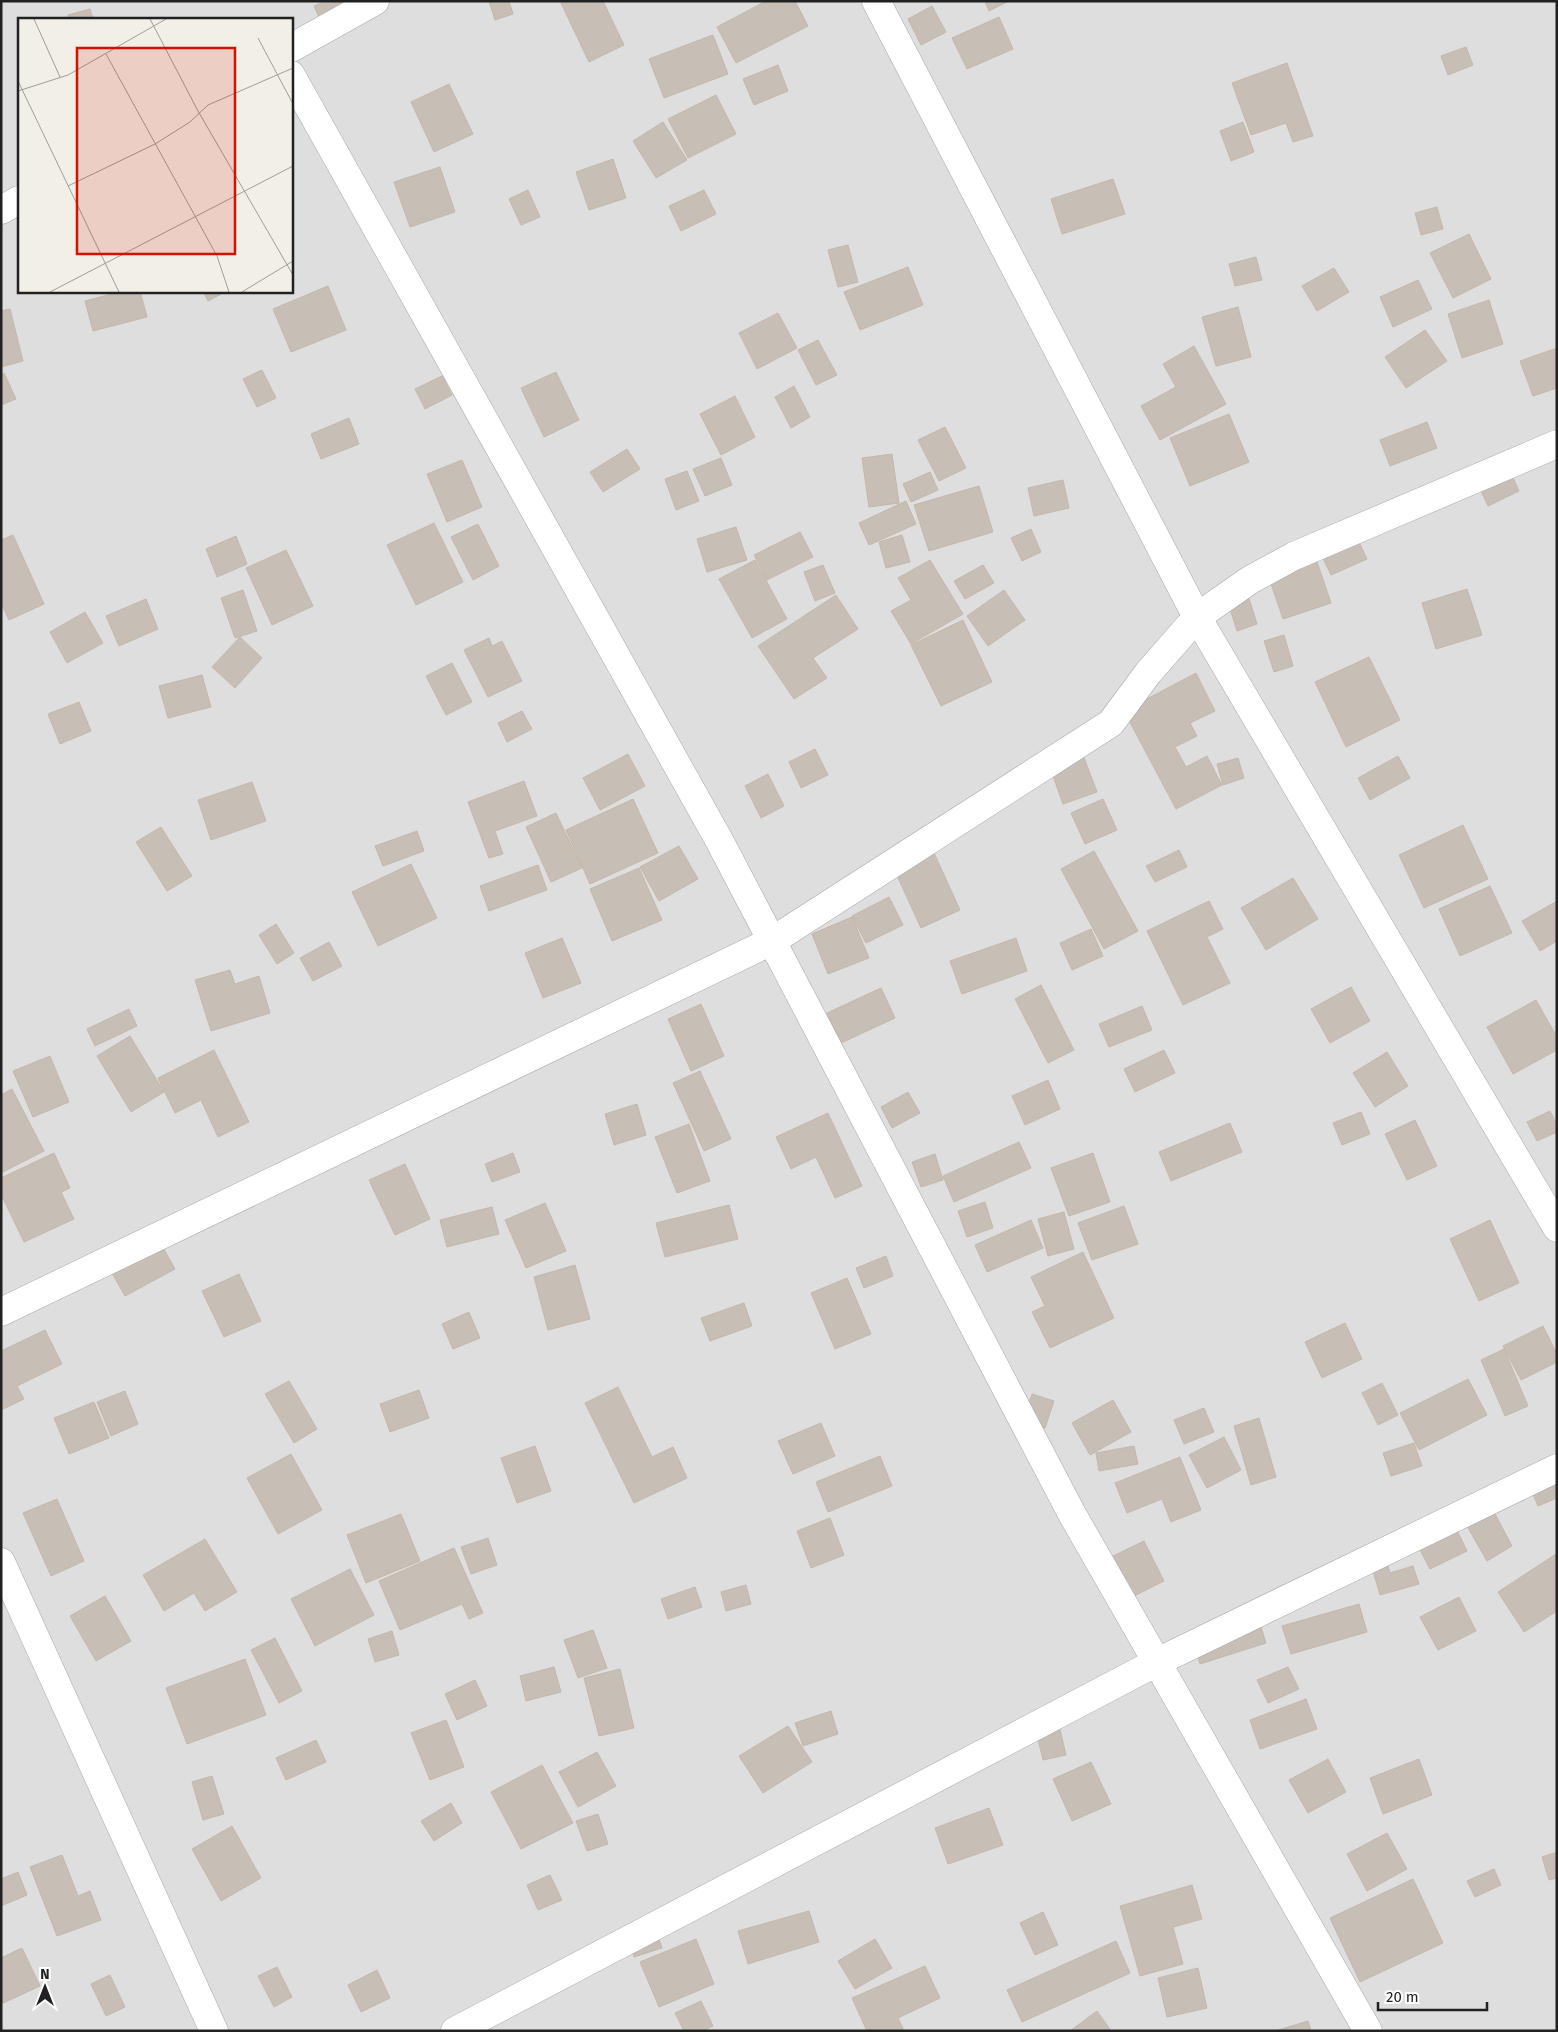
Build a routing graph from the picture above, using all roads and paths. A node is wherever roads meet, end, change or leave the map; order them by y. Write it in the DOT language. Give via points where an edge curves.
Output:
graph roads {
  1 [pos="375,1"];
  2 [pos="876,1"];
  3 [pos="292,47"];
  4 [pos="292,77"];
  5 [pos="18,201"];
  6 [pos="1,210"];
  7 [pos="1557,444"];
  8 [pos="1196,618"];
  9 [pos="772,941"];
  10 [pos="1557,1228"];
  11 [pos="1,1312"];
  12 [pos="1557,1468"];
  13 [pos="1,1562"];
  14 [pos="1156,1662"];
  15 [pos="214,2031"];
  16 [pos="455,2031"];
  17 [pos="1368,2031"];
  1 -- 3 [label="street"];
  2 -- 8 [label="street"];
  4 -- 9 [label="street"];
  5 -- 6 [label="street"];
  7 -- 8 [label="street" via="1294,556 1250,580"];
  8 -- 9 [label="street" via="1148,673 1111,723"];
  8 -- 10 [label="street"];
  9 -- 11 [label="street"];
  9 -- 14 [label="street" via="1072,1514"];
  12 -- 14 [label="street"];
  13 -- 15 [label="street"];
  14 -- 16 [label="street"];
  14 -- 17 [label="street"];
}
